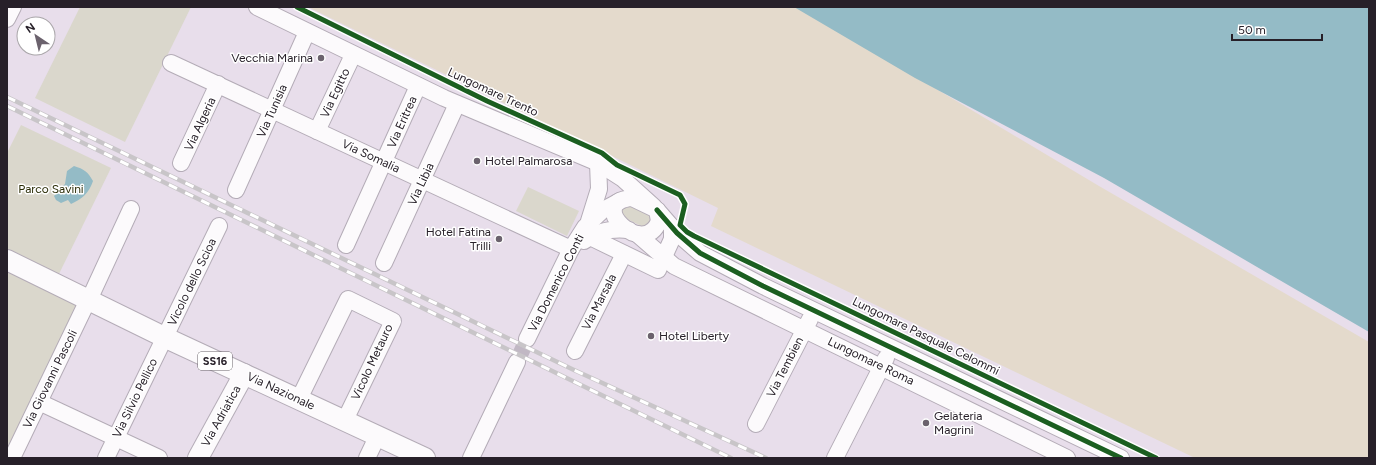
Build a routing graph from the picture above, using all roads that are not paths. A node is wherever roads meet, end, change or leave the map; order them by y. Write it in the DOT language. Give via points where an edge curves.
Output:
graph roads {
  1 [pos="13,7"];
  2 [pos="257,7"];
  3 [pos="7,19"];
  4 [pos="307,32"];
  5 [pos="354,55"];
  6 [pos="171,63"];
  7 [pos="218,84"];
  8 [pos="418,86"];
  9 [pos="457,104"];
  10 [pos="272,110"];
  11 [pos="317,131"];
  12 [pos="384,162"];
  13 [pos="598,162"];
  14 [pos="181,163"];
  15 [pos="422,180"];
  16 [pos="236,190"];
  17 [pos="615,206"];
  18 [pos="131,209"];
  19 [pos="655,209"];
  20 [pos="219,226"];
  21 [pos="672,227"];
  22 [pos="588,229"];
  23 [pos="637,233"];
  24 [pos="346,245"];
  25 [pos="570,252"];
  26 [pos="700,253"];
  27 [pos="624,254"];
  28 [pos="670,255"];
  29 [pos="7,260"];
  30 [pos="384,263"];
  31 [pos="88,300"];
  32 [pos="814,311"];
  33 [pos="805,329"];
  34 [pos="164,338"];
  35 [pos="527,339"];
  36 [pos="891,348"];
  37 [pos="575,351"];
  38 [pos="517,362"];
  39 [pos="882,366"];
  40 [pos="244,374"];
  41 [pos="299,399"];
  42 [pos="39,402"];
  43 [pos="345,420"];
  44 [pos="756,424"];
  45 [pos="378,435"];
  46 [pos="116,438"];
  47 [pos="1044,453"];
  48 [pos="12,458"];
  49 [pos="106,458"];
  50 [pos="158,458"];
  51 [pos="198,458"];
  52 [pos="366,458"];
  53 [pos="425,458"];
  54 [pos="470,458"];
  55 [pos="836,458"];
  56 [pos="1067,458"];
  57 [pos="1121,458"];
  1 -- 3 [label="street"];
  2 -- 4 [label="street, Lungomare Trento"];
  4 -- 5 [label="street, Lungomare Trento"];
  4 -- 10 [label="street, Via Tunisia"];
  5 -- 8 [label="street, Lungomare Trento"];
  5 -- 11 [label="street, Via Egitto"];
  6 -- 7 [label="street, Via Somalia"];
  7 -- 10 [label="street, Via Somalia"];
  7 -- 14 [label="street, Via Algeria"];
  8 -- 9 [label="street, Lungomare Trento"];
  8 -- 12 [label="street, Via Eritrea"];
  9 -- 13 [label="street, Lungomare Trento"];
  9 -- 15 [label="street, Via Libia"];
  10 -- 11 [label="street, Via Somalia"];
  10 -- 16 [label="street, Via Tunisia"];
  11 -- 12 [label="street, Via Somalia"];
  12 -- 15 [label="street, Via Somalia"];
  12 -- 24 [label="street, Via Eritrea"];
  13 -- 17 [label="street"];
  13 -- 19 [label="street, Lungomare Trento" via="623,179"];
  13 -- 22 [label="street" via="599,189"];
  15 -- 25 [label="street, Via Somalia"];
  15 -- 30 [label="street, Via Libia"];
  17 -- 19 [label="street" via="628,198"];
  17 -- 22 [label="street" via="603,210"];
  17 -- 23 [label="street" via="618,224"];
  18 -- 31 [label="street, Via Giovanni Pascoli"];
  19 -- 21 [label="street, Lungomare Trento"];
  19 -- 23 [label="street" via="659,217 657,225 653,230"];
  20 -- 34 [label="street, Vicolo dello Scioa"];
  21 -- 26 [label="street, Lungomare Trento"];
  21 -- 28 [label="street"];
  22 -- 23 [label="street"];
  22 -- 25 [label="street, Via Domenico Conti"];
  22 -- 27 [label="street"];
  23 -- 28 [label="street"];
  25 -- 35 [label="street, Via Domenico Conti"];
  26 -- 28 [label="street"];
  26 -- 32 [label="street, Lungomare Pasquale Celommi"];
  27 -- 28 [label="street" via="655,270 660,268"];
  27 -- 37 [label="street, Via Marsala"];
  28 -- 33 [label="street, Lungomare Roma"];
  29 -- 31 [label="main road, Via Nazionale / SS16"];
  31 -- 34 [label="main road, Via Nazionale / SS16"];
  31 -- 42 [label="street, Via Giovanni Pascoli"];
  32 -- 33 [label="street, Via Tembien"];
  32 -- 36 [label="street, Lungomare Pasquale Celommi"];
  33 -- 39 [label="street, Lungomare Roma"];
  33 -- 44 [label="street, Via Tembien"];
  34 -- 40 [label="main road, Via Nazionale / SS16"];
  34 -- 46 [label="street, Via Silvio Pellico"];
  36 -- 39 [label="street"];
  36 -- 57 [label="street, Lungomare Pasquale Celommi"];
  38 -- 54 [label="street"];
  39 -- 47 [label="street, Lungomare Roma"];
  39 -- 55 [label="street"];
  40 -- 41 [label="main road, Via Nazionale / SS16"];
  40 -- 51 [label="main road, Via Adriatica"];
  41 -- 43 [label="main road, Via Nazionale / SS16"];
  41 -- 43 [label="street, Vicolo Metauro" via="348,299 393,321"];
  42 -- 46 [label="street"];
  42 -- 48 [label="street, Via Giovanni Pascoli"];
  43 -- 45 [label="main road, Via Nazionale / SS16"];
  45 -- 52 [label="street"];
  45 -- 53 [label="main road, Via Nazionale / SS16"];
  46 -- 49 [label="street, Via Silvio Pellico"];
  46 -- 50 [label="street"];
  47 -- 56 [label="street, Lungomare Roma"];
}
